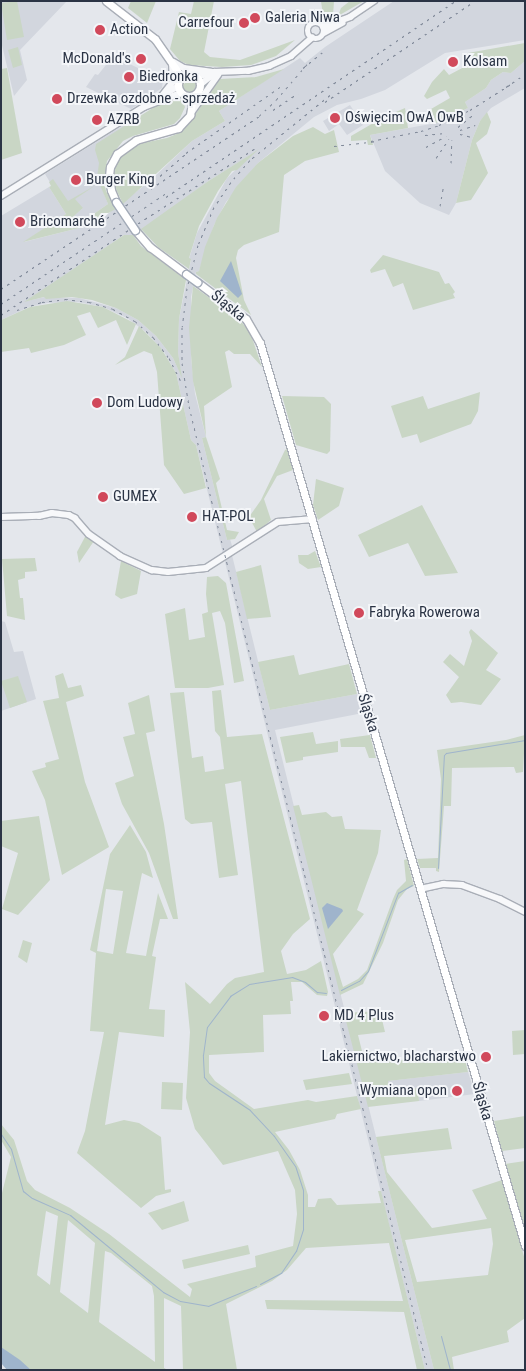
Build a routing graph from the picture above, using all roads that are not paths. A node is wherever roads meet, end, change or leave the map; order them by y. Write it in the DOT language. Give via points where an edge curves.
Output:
graph roads {
  1 [pos="106,1"];
  2 [pos="374,1"];
  3 [pos="323,30"];
  4 [pos="310,37"];
  5 [pos="171,60"];
  6 [pos="216,73"];
  7 [pos="183,77"];
  8 [pos="198,81"];
  9 [pos="184,93"];
  10 [pos="162,96"];
  11 [pos="155,102"];
  12 [pos="190,115"];
  13 [pos="184,122"];
  14 [pos="1,196"];
  15 [pos="1,516"];
  16 [pos="313,519"];
  17 [pos="420,889"];
  18 [pos="525,912"];
  19 [pos="525,1246"];
  1 -- 5 [label="main road" via="146,31"];
  2 -- 3 [label="street"];
  3 -- 4 [label="street" via="321,38"];
  3 -- 4 [label="street" via="313,24 308,30"];
  4 -- 6 [label="street" via="284,59 255,70"];
  5 -- 6 [label="street" via="184,68"];
  5 -- 7 [label="main road"];
  5 -- 10 [label="street" via="172,82"];
  6 -- 8 [label="street"];
  6 -- 12 [label="street"];
  7 -- 8 [label="main road"];
  7 -- 9 [label="main road"];
  8 -- 9 [label="main road" via="198,91"];
  9 -- 10 [label="street"];
  9 -- 11 [label="street"];
  9 -- 12 [label="main road"];
  9 -- 13 [label="main road" via="189,105"];
  10 -- 11 [label="street"];
  11 -- 14 [label="street"];
  12 -- 13 [label="main road"];
  13 -- 16 [label="main road, Śląska, bridge" via="168,132 129,143 117,154 110,167 111,190 116,202 150,247 241,315 258,336"];
  15 -- 16 [label="street" via="69,515 120,556 152,570 168,572 206,568 278,522"];
  16 -- 17 [label="main road, Śląska"];
  17 -- 18 [label="street" via="443,884 462,885"];
  17 -- 19 [label="main road, Śląska"];
}
